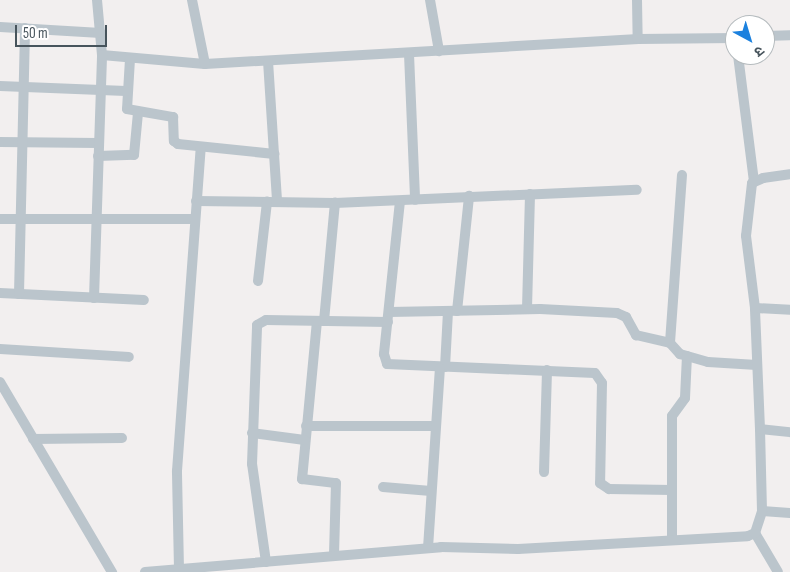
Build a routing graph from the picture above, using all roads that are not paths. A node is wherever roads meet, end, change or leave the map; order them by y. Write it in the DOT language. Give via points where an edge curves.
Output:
graph roads {
  1 [pos="97,0"];
  2 [pos="192,0"];
  3 [pos="430,0"];
  4 [pos="637,0"];
  5 [pos="0,27"];
  6 [pos="25,28"];
  7 [pos="101,32"];
  8 [pos="790,35"];
  9 [pos="775,36"];
  10 [pos="725,38"];
  11 [pos="638,39"];
  12 [pos="439,51"];
  13 [pos="409,54"];
  14 [pos="102,55"];
  15 [pos="130,59"];
  16 [pos="268,61"];
  17 [pos="205,64"];
  18 [pos="739,65"];
  19 [pos="0,86"];
  20 [pos="25,87"];
  21 [pos="100,90"];
  22 [pos="126,91"];
  23 [pos="138,113"];
  24 [pos="0,142"];
  25 [pos="22,142"];
  26 [pos="98,143"];
  27 [pos="200,148"];
  28 [pos="274,154"];
  29 [pos="98,156"];
  30 [pos="790,174"];
  31 [pos="682,175"];
  32 [pos="754,182"];
  33 [pos="638,190"];
  34 [pos="530,194"];
  35 [pos="469,196"];
  36 [pos="196,200"];
  37 [pos="415,200"];
  38 [pos="400,201"];
  39 [pos="272,202"];
  40 [pos="335,203"];
  41 [pos="0,219"];
  42 [pos="22,219"];
  43 [pos="195,219"];
  44 [pos="97,220"];
  45 [pos="258,281"];
  46 [pos="0,294"];
  47 [pos="19,294"];
  48 [pos="94,298"];
  49 [pos="144,300"];
  50 [pos="755,308"];
  51 [pos="527,309"];
  52 [pos="790,310"];
  53 [pos="452,311"];
  54 [pos="388,317"];
  55 [pos="321,321"];
  56 [pos="670,343"];
  57 [pos="0,349"];
  58 [pos="687,356"];
  59 [pos="129,358"];
  60 [pos="757,365"];
  61 [pos="442,368"];
  62 [pos="547,370"];
  63 [pos="0,382"];
  64 [pos="306,426"];
  65 [pos="434,426"];
  66 [pos="760,429"];
  67 [pos="790,432"];
  68 [pos="252,433"];
  69 [pos="33,438"];
  70 [pos="122,438"];
  71 [pos="305,440"];
  72 [pos="544,472"];
  73 [pos="384,487"];
  74 [pos="672,490"];
  75 [pos="431,491"];
  76 [pos="762,511"];
  77 [pos="790,513"];
  78 [pos="755,533"];
  79 [pos="672,540"];
  80 [pos="428,548"];
  81 [pos="334,556"];
  82 [pos="266,562"];
  83 [pos="179,569"];
  84 [pos="218,569"];
  85 [pos="112,572"];
  86 [pos="145,572"];
  87 [pos="778,572"];
  1 -- 7 [label="street"];
  2 -- 17 [label="street"];
  3 -- 12 [label="street"];
  4 -- 11 [label="street"];
  5 -- 6 [label="street"];
  6 -- 7 [label="street"];
  6 -- 20 [label="street"];
  7 -- 14 [label="street"];
  8 -- 9 [label="street"];
  10 -- 11 [label="street"];
  11 -- 12 [label="street"];
  12 -- 13 [label="street"];
  13 -- 16 [label="street"];
  13 -- 37 [label="street"];
  14 -- 15 [label="street"];
  14 -- 21 [label="street"];
  15 -- 17 [label="street"];
  15 -- 22 [label="street"];
  16 -- 17 [label="street"];
  16 -- 28 [label="street"];
  18 -- 32 [label="street"];
  19 -- 20 [label="street"];
  20 -- 21 [label="street"];
  20 -- 25 [label="street"];
  21 -- 22 [label="street"];
  21 -- 26 [label="street"];
  22 -- 23 [label="street" via="126,109"];
  23 -- 27 [label="street" via="173,117 174,140 184,146"];
  23 -- 29 [label="street" via="134,154"];
  24 -- 25 [label="street"];
  25 -- 26 [label="street"];
  25 -- 42 [label="street"];
  26 -- 29 [label="street"];
  27 -- 28 [label="street"];
  27 -- 36 [label="street"];
  28 -- 39 [label="street"];
  29 -- 44 [label="street"];
  30 -- 32 [label="street"];
  31 -- 56 [label="street"];
  32 -- 50 [label="street" via="746,236"];
  33 -- 34 [label="street"];
  34 -- 35 [label="street"];
  34 -- 51 [label="street"];
  35 -- 37 [label="street"];
  35 -- 53 [label="street"];
  36 -- 39 [label="street"];
  36 -- 43 [label="street"];
  37 -- 38 [label="street"];
  38 -- 40 [label="street"];
  38 -- 54 [label="street"];
  39 -- 40 [label="street"];
  39 -- 45 [label="street"];
  40 -- 55 [label="street"];
  41 -- 42 [label="street"];
  42 -- 44 [label="street"];
  42 -- 47 [label="street"];
  43 -- 44 [label="street"];
  43 -- 83 [label="street" via="177,471"];
  44 -- 48 [label="street"];
  46 -- 47 [label="street"];
  47 -- 48 [label="street"];
  48 -- 49 [label="street"];
  50 -- 52 [label="street"];
  50 -- 60 [label="street"];
  51 -- 53 [label="street"];
  51 -- 56 [label="street" via="622,314 636,335"];
  53 -- 54 [label="street"];
  53 -- 61 [label="street"];
  54 -- 55 [label="street"];
  54 -- 61 [label="street" via="384,354 387,364"];
  55 -- 64 [label="street"];
  55 -- 68 [label="street" via="266,320 257,325"];
  56 -- 58 [label="street" via="676,352"];
  57 -- 59 [label="street"];
  58 -- 60 [label="street" via="718,364"];
  58 -- 74 [label="street" via="685,398 672,416"];
  60 -- 66 [label="street"];
  61 -- 62 [label="street"];
  61 -- 65 [label="street"];
  62 -- 72 [label="street"];
  62 -- 74 [label="street" via="590,372 602,379 598,476 604,487"];
  63 -- 69 [label="street"];
  64 -- 65 [label="street"];
  64 -- 71 [label="street"];
  65 -- 75 [label="street"];
  66 -- 67 [label="street"];
  66 -- 76 [label="street"];
  68 -- 71 [label="street"];
  68 -- 82 [label="street" via="254,485"];
  69 -- 70 [label="street"];
  69 -- 85 [label="street"];
  71 -- 81 [label="street" via="302,479 336,483"];
  73 -- 75 [label="street"];
  74 -- 79 [label="street"];
  75 -- 80 [label="street"];
  76 -- 77 [label="street"];
  76 -- 78 [label="street"];
  78 -- 79 [label="street"];
  78 -- 87 [label="street"];
  79 -- 80 [label="street" via="511,549"];
  80 -- 81 [label="street"];
  81 -- 82 [label="street"];
  82 -- 84 [label="street"];
  83 -- 84 [label="street"];
  83 -- 86 [label="street"];
}
